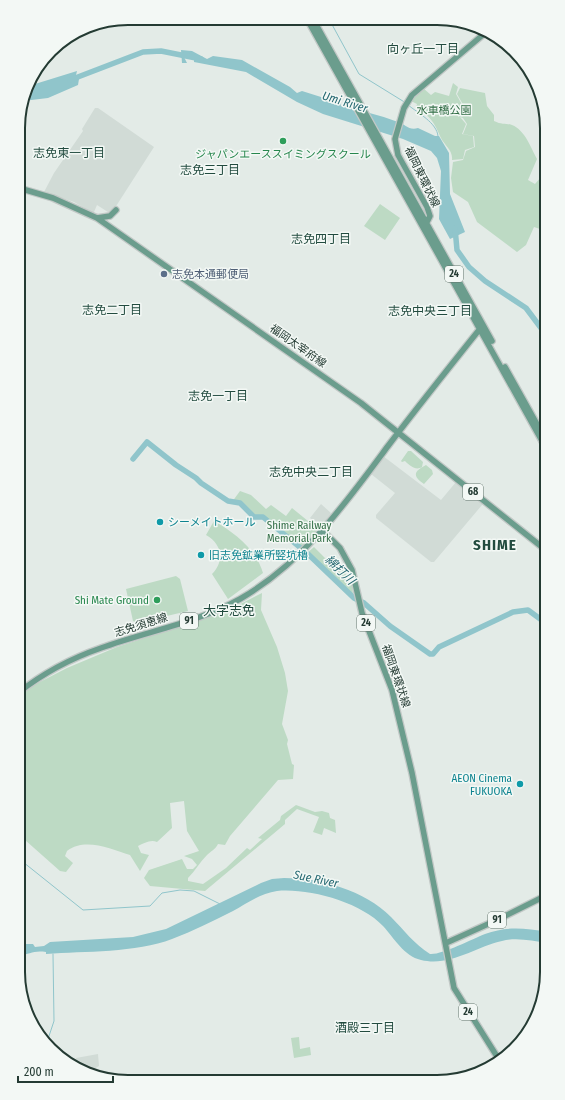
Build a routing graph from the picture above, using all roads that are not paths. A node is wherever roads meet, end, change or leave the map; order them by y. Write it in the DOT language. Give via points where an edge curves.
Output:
graph roads {
  1 [pos="310,25"];
  2 [pos="316,25"];
  3 [pos="482,36"];
  4 [pos="373,133"];
  5 [pos="25,190"];
  6 [pos="116,210"];
  7 [pos="97,218"];
  8 [pos="425,226"];
  9 [pos="482,327"];
  10 [pos="540,430"];
  11 [pos="399,432"];
  12 [pos="540,437"];
  13 [pos="322,530"];
  14 [pos="540,545"];
  15 [pos="25,688"];
  16 [pos="540,899"];
  17 [pos="447,946"];
  18 [pos="497,1056"];
  1 -- 4 [label="main road, 24"];
  2 -- 4 [label="main road, 24"];
  3 -- 8 [label="main road, 福岡東環状線 / 24" via="406,104 395,137 398,155 430,216"];
  4 -- 8 [label="main road, 福岡東環状線 / 24"];
  5 -- 7 [label="main road, 福岡太宰府線 / 68" via="54,198"];
  6 -- 7 [label="main road" via="110,216"];
  7 -- 11 [label="main road, 福岡太宰府線 / 68"];
  8 -- 9 [label="main road, 福岡東環状線 / 24"];
  9 -- 10 [label="main road, 福岡東環状線 / 24"];
  9 -- 11 [label="main road"];
  9 -- 12 [label="main road, 福岡東環状線 / 24"];
  11 -- 13 [label="main road"];
  11 -- 14 [label="main road, 福岡太宰府線 / 68"];
  13 -- 15 [label="main road, 志免須恵線 / 91" via="285,569 266,584 228,605 190,621 101,648 44,676"];
  13 -- 17 [label="main road, 福岡東環状線 / 24" via="340,548 352,570 362,613 392,690 412,773"];
  16 -- 17 [label="main road, 91"];
  17 -- 18 [label="main road, 24" via="457,995"];
}
